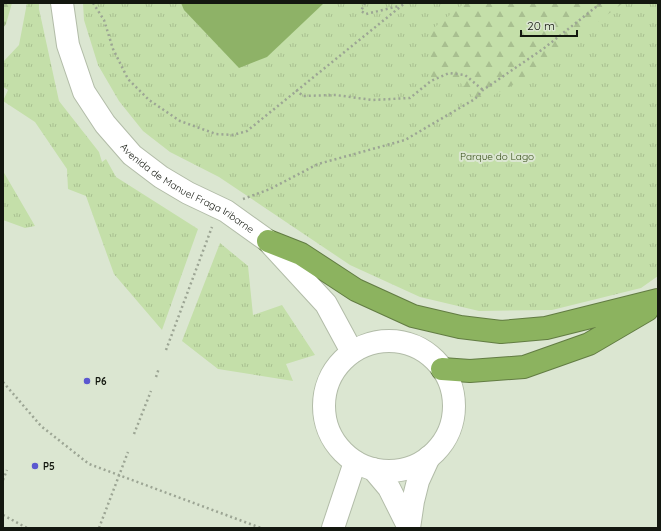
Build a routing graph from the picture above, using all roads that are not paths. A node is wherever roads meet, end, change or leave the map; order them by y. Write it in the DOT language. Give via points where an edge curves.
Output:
graph roads {
  1 [pos="62,3"];
  2 [pos="268,241"];
  3 [pos="658,300"];
  4 [pos="658,303"];
  5 [pos="352,352"];
  6 [pos="442,369"];
  7 [pos="429,457"];
  8 [pos="364,466"];
  9 [pos="333,528"];
  10 [pos="409,528"];
  1 -- 2 [label="street, Avenida de Manuel Fraga Iribarne" via="68,45 84,92 105,124 132,155 161,177 226,211"];
  2 -- 3 [label="highway" via="301,254 356,290 413,316 460,327 501,332 546,328"];
  2 -- 5 [label="street, Avenida de Manuel Fraga Iribarne" via="326,304"];
  4 -- 6 [label="highway" via="589,344 524,367 470,371"];
  5 -- 6 [label="street" via="370,343 390,341 411,344 428,354"];
  5 -- 8 [label="street" via="336,367 326,387 323,409 328,430 339,448"];
  6 -- 7 [label="street" via="451,387 454,406 451,426 442,443"];
  7 -- 8 [label="street" via="412,467 393,471"];
  7 -- 10 [label="street" via="418,481"];
  8 -- 9 [label="street"];
  8 -- 10 [label="street" via="389,488"];
}
